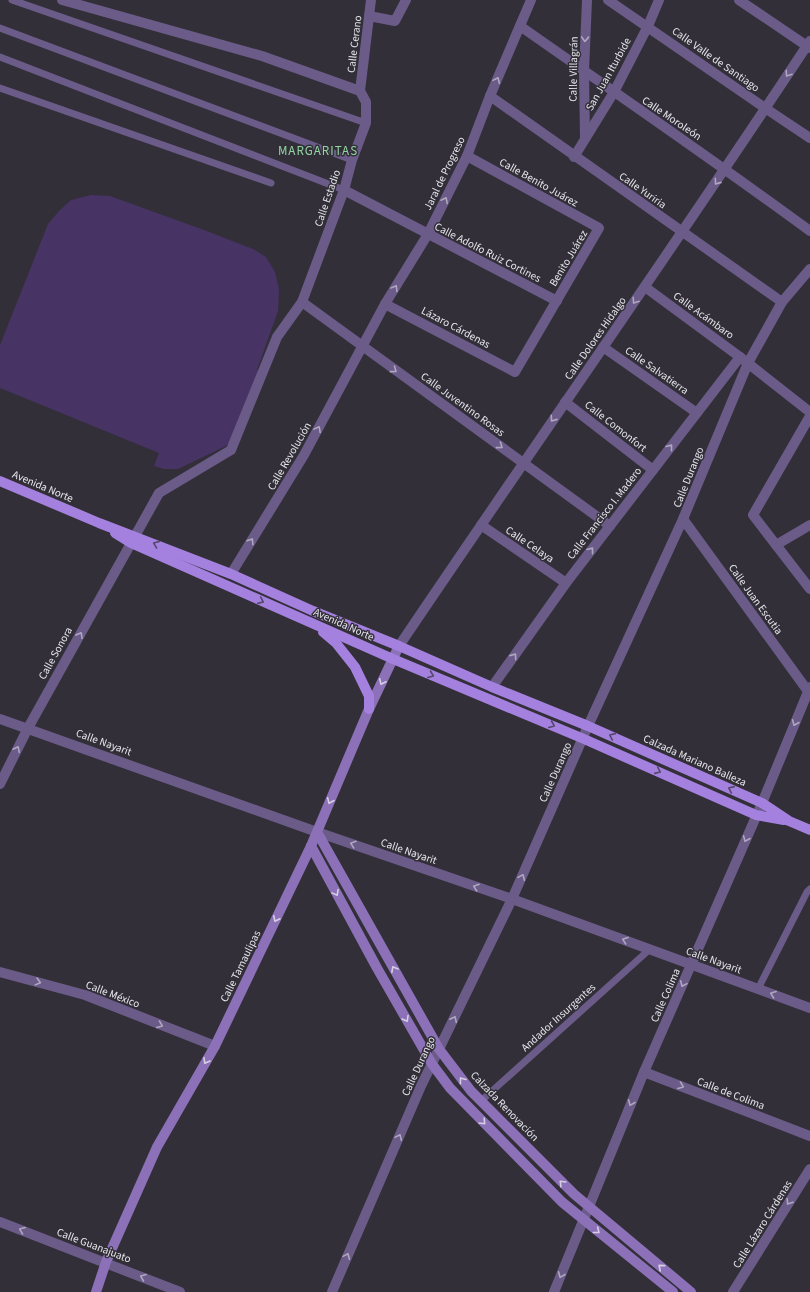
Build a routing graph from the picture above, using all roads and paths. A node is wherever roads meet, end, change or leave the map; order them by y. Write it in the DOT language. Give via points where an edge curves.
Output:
graph roads {
  1 [pos="12,0"];
  2 [pos="62,0"];
  3 [pos="371,0"];
  4 [pos="406,0"];
  5 [pos="531,0"];
  6 [pos="587,0"];
  7 [pos="608,0"];
  8 [pos="659,0"];
  9 [pos="739,0"];
  10 [pos="369,16"];
  11 [pos="520,26"];
  12 [pos="648,26"];
  13 [pos="0,28"];
  14 [pos="809,45"];
  15 [pos="0,57"];
  16 [pos="584,71"];
  17 [pos="0,88"];
  18 [pos="360,90"];
  19 [pos="614,92"];
  20 [pos="490,96"];
  21 [pos="765,108"];
  22 [pos="366,123"];
  23 [pos="585,138"];
  24 [pos="810,138"];
  25 [pos="467,156"];
  26 [pos="574,157"];
  27 [pos="352,160"];
  28 [pos="726,169"];
  29 [pos="272,183"];
  30 [pos="344,190"];
  31 [pos="599,228"];
  32 [pos="810,231"];
  33 [pos="682,232"];
  34 [pos="428,234"];
  35 [pos="810,269"];
  36 [pos="645,287"];
  37 [pos="557,301"];
  38 [pos="302,302"];
  39 [pos="782,302"];
  40 [pos="385,304"];
  41 [pos="362,347"];
  42 [pos="603,347"];
  43 [pos="744,360"];
  44 [pos="566,402"];
  45 [pos="810,412"];
  46 [pos="697,413"];
  47 [pos="810,416"];
  48 [pos="523,463"];
  49 [pos="653,470"];
  50 [pos="0,481"];
  51 [pos="683,519"];
  52 [pos="481,525"];
  53 [pos="810,525"];
  54 [pos="610,526"];
  55 [pos="133,540"];
  56 [pos="776,545"];
  57 [pos="160,556"];
  58 [pos="231,574"];
  59 [pos="566,583"];
  60 [pos="810,589"];
  61 [pos="310,623"];
  62 [pos="399,646"];
  63 [pos="393,660"];
  64 [pos="492,688"];
  65 [pos="809,691"];
  66 [pos="369,709"];
  67 [pos="0,719"];
  68 [pos="588,726"];
  69 [pos="28,728"];
  70 [pos="584,739"];
  71 [pos="0,784"];
  72 [pos="762,803"];
  73 [pos="756,815"];
  74 [pos="789,821"];
  75 [pos="810,830"];
  76 [pos="317,832"];
  77 [pos="311,846"];
  78 [pos="810,889"];
  79 [pos="512,899"];
  80 [pos="650,949"];
  81 [pos="692,965"];
  82 [pos="0,972"];
  83 [pos="758,989"];
  84 [pos="810,1008"];
  85 [pos="215,1046"];
  86 [pos="439,1049"];
  87 [pos="432,1064"];
  88 [pos="644,1072"];
  89 [pos="481,1101"];
  90 [pos="810,1136"];
  91 [pos="810,1169"];
  92 [pos="589,1207"];
  93 [pos="583,1220"];
  94 [pos="0,1222"];
  95 [pos="106,1262"];
  96 [pos="96,1292"];
  97 [pos="180,1292"];
  98 [pos="332,1292"];
  99 [pos="554,1292"];
  100 [pos="673,1292"];
  101 [pos="691,1292"];
  102 [pos="734,1292"];
  1 -- 22 [label="lane"];
  2 -- 18 [label="street" via="262,56"];
  3 -- 10 [label="street, Calle Cerano"];
  4 -- 10 [label="street" via="395,21"];
  5 -- 11 [label="street, Jaral de Progreso"];
  6 -- 16 [label="street, Calle Villagrán, one-way"];
  7 -- 12 [label="street, Calle Valle de Santiago"];
  8 -- 12 [label="street, San Juan Iturbide"];
  9 -- 14 [label="street"];
  10 -- 18 [label="street, Calle Cerano"];
  11 -- 16 [label="street, Calle Moroleón"];
  20 -- 11 [label="street, Jaral de Progreso, one-way"];
  12 -- 19 [label="street, San Juan Iturbide"];
  12 -- 21 [label="street, Calle Valle de Santiago"];
  13 -- 27 [label="lane"];
  14 -- 21 [label="street, Calle Dolores Hidalgo, one-way"];
  15 -- 30 [label="lane"];
  16 -- 19 [label="street, Calle Moroleón"];
  16 -- 23 [label="street, Calle Villagrán"];
  17 -- 29 [label="lane"];
  18 -- 22 [label="street, Calle Estadio" via="366,102"];
  19 -- 23 [label="street, San Juan Iturbide"];
  19 -- 28 [label="street, Calle Moroleón"];
  20 -- 25 [label="street, Jaral de Progreso"];
  20 -- 26 [label="street, Calle Yuriria"];
  21 -- 24 [label="street, Calle Valle de Santiago"];
  21 -- 28 [label="street, Calle Dolores Hidalgo"];
  22 -- 27 [label="street, Calle Estadio"];
  23 -- 26 [label="street, San Juan Iturbide"];
  25 -- 31 [label="street, Calle Benito Juárez"];
  34 -- 25 [label="street, Jaral de Progreso, one-way"];
  26 -- 33 [label="street, Calle Yuriria"];
  27 -- 30 [label="street, Calle Estadio"];
  28 -- 32 [label="street, Calle Moroleón"];
  28 -- 33 [label="street, Calle Dolores Hidalgo, one-way"];
  30 -- 34 [label="street, Calle Adolfo Ruiz Cortines"];
  30 -- 38 [label="street, Calle Estadio"];
  31 -- 37 [label="street, Benito Juárez"];
  33 -- 36 [label="street, Calle Dolores Hidalgo"];
  33 -- 39 [label="street, Calle Yuriria"];
  34 -- 37 [label="street, Calle Adolfo Ruiz Cortines"];
  40 -- 34 [label="street, Jaral de Progreso, one-way"];
  35 -- 39 [label="street, Calle Durango"];
  36 -- 42 [label="street, Calle Dolores Hidalgo, one-way"];
  36 -- 43 [label="street, Calle Acámbaro"];
  37 -- 40 [label="street, Lázaro Cárdenas" via="515,372"];
  38 -- 41 [label="street, Calle Juventino Rosas"];
  38 -- 55 [label="street, Calle Estadio" via="277,338 231,450 159,493"];
  39 -- 43 [label="street, Calle Durango"];
  40 -- 41 [label="street, Jaral de Progreso"];
  41 -- 48 [label="street, Calle Juventino Rosas, one-way"];
  58 -- 41 [label="street, Calle Revolución, one-way" via="304,455"];
  42 -- 44 [label="street, Calle Dolores Hidalgo"];
  42 -- 46 [label="street, Calle Salvatierra"];
  43 -- 45 [label="street"];
  43 -- 46 [label="street, Calle Francisco I. Madero"];
  43 -- 51 [label="street, Calle Durango"];
  44 -- 48 [label="street, Calle Dolores Hidalgo, one-way"];
  44 -- 49 [label="street, Calle Comonfort"];
  49 -- 46 [label="street, Calle Francisco I. Madero, one-way"];
  47 -- 56 [label="street" via="753,515"];
  48 -- 52 [label="street, Calle Dolores Hidalgo"];
  48 -- 54 [label="street, Calle Juventino Rosas"];
  49 -- 54 [label="street, Calle Francisco I. Madero"];
  50 -- 55 [label="main road, Avenida Norte" via="98,522"];
  51 -- 65 [label="street, Calle Juan Escutia"];
  51 -- 68 [label="street, Calle Durango"];
  52 -- 59 [label="street, Calle Celaya"];
  52 -- 62 [label="street, Calle Dolores Hidalgo"];
  53 -- 56 [label="street"];
  59 -- 54 [label="street, Calle Francisco I. Madero, one-way"];
  55 -- 57 [label="main road, Avenida Norte"];
  58 -- 55 [label="main road, Avenida Norte, one-way"];
  69 -- 55 [label="street, Calle Sonora, one-way"];
  56 -- 60 [label="street"];
  57 -- 58 [label="main road" via="220,575"];
  57 -- 61 [label="main road, Avenida Norte, one-way"];
  58 -- 62 [label="main road, Avenida Norte" via="312,611"];
  64 -- 59 [label="street, Calle Francisco I. Madero, one-way"];
  61 -- 63 [label="main road, Avenida Norte"];
  61 -- 66 [label="main road" via="336,643 355,667 369,696"];
  62 -- 63 [label="street, Calle Tamaulipas"];
  62 -- 64 [label="main road, Avenida Norte"];
  63 -- 66 [label="street, Calle Tamaulipas, one-way"];
  63 -- 70 [label="main road, Avenida Norte, one-way"];
  64 -- 68 [label="main road, Avenida Norte"];
  65 -- 72 [label="street, Calle Colima, one-way"];
  66 -- 76 [label="street, Calle Tamaulipas, one-way"];
  67 -- 69 [label="street, Calle Nayarit"];
  68 -- 70 [label="street, Calle Durango"];
  72 -- 68 [label="main road, Calzada Mariano Balleza, one-way"];
  71 -- 69 [label="street, Calle Sonora, one-way"];
  69 -- 76 [label="street, Calle Nayarit"];
  70 -- 73 [label="main road, Calzada Mariano Balleza, one-way"];
  79 -- 70 [label="street, Calle Durango, one-way"];
  72 -- 73 [label="street, Calle Colima"];
  72 -- 74 [label="main road, Calzada Mariano Balleza"];
  73 -- 74 [label="main road, Calzada Mariano Balleza"];
  73 -- 81 [label="street, Calle Colima, one-way"];
  74 -- 75 [label="main road, Calzada Mariano Balleza"];
  76 -- 77 [label="street, Calle Tamaulipas"];
  79 -- 76 [label="street, Calle Nayarit, one-way"];
  86 -- 76 [label="street, Calzada Renovación, one-way"];
  77 -- 85 [label="street, Calle Tamaulipas, one-way"];
  77 -- 87 [label="street, one-way"];
  78 -- 83 [label="lane"];
  80 -- 79 [label="street, Calle Nayarit, one-way"];
  86 -- 79 [label="street, Calle Durango, one-way"];
  80 -- 81 [label="street, Calle Nayarit"];
  80 -- 89 [label="lane, Andador Insurgentes"];
  81 -- 83 [label="street, Calle Nayarit"];
  81 -- 88 [label="street, Calle Colima, one-way"];
  82 -- 85 [label="street, Calle México, one-way" via="86,995"];
  84 -- 83 [label="street, Calle Nayarit, one-way"];
  85 -- 95 [label="street, Calle Tamaulipas, one-way" via="157,1147"];
  86 -- 87 [label="street, Calle Durango"];
  89 -- 86 [label="street, Calzada Renovación, one-way" via="470,1091"];
  87 -- 93 [label="street, one-way" via="450,1088 562,1202"];
  98 -- 87 [label="street, Calle Durango, one-way"];
  88 -- 90 [label="street, Calle de Colima, one-way"];
  88 -- 92 [label="street, Calle Colima, one-way"];
  92 -- 89 [label="street, Calzada Renovación, one-way"];
  91 -- 102 [label="street, Calle Lázaro Cárdenas, one-way"];
  92 -- 93 [label="street, Calle Colima"];
  101 -- 92 [label="street, Calzada Renovación, one-way"];
  93 -- 99 [label="street, Calle Colima, one-way"];
  93 -- 100 [label="street, one-way"];
  95 -- 94 [label="street, Calle Guanajuato, one-way"];
  95 -- 96 [label="street, Calle Tamaulipas"];
  97 -- 95 [label="street, Calle Guanajuato, one-way"];
}
